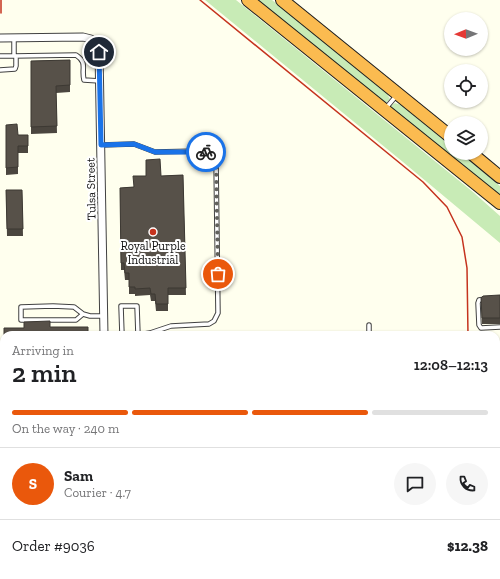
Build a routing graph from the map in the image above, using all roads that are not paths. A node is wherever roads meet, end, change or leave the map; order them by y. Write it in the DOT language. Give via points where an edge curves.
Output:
graph roads {
  1 [pos="248,0"];
  2 [pos="282,0"];
  3 [pos="0,38"];
  4 [pos="14,38"];
  5 [pos="0,56"];
  6 [pos="15,56"];
  7 [pos="0,70"];
  8 [pos="100,81"];
  9 [pos="397,94"];
  10 [pos="384,110"];
  11 [pos="444,131"];
  12 [pos="101,145"];
  13 [pos="479,160"];
  14 [pos="500,177"];
  15 [pos="500,203"];
  16 [pos="488,299"];
  17 [pos="83,314"];
  18 [pos="104,316"];
  19 [pos="369,324"];
  20 [pos="500,327"];
  21 [pos="104,331"];
  22 [pos="122,331"];
  23 [pos="138,331"];
  24 [pos="156,331"];
  25 [pos="369,331"];
  26 [pos="500,404"];
  27 [pos="500,460"];
  1 -- 10 [label="highway"];
  2 -- 9 [label="highway"];
  3 -- 4 [label="street"];
  4 -- 6 [label="lane"];
  4 -- 8 [label="street, Tulsa Street" via="91,39 99,52"];
  5 -- 6 [label="lane"];
  6 -- 7 [label="lane" via="15,69"];
  6 -- 8 [label="lane" via="76,55 84,63 84,80"];
  8 -- 12 [label="street, Tulsa Street"];
  9 -- 10 [label="lane"];
  9 -- 11 [label="highway"];
  10 -- 15 [label="highway"];
  12 -- 18 [label="street, Tulsa Street"];
  12 -- 24 [label="lane" via="134,144 155,152 205,151 210,152 216,160 218,313 209,324 171,326"];
  13 -- 14 [label="highway"];
  16 -- 20 [label="lane" via="482,299 478,303 479,325 481,328"];
  17 -- 17 [label="lane" via="74,306 21,307 21,320 76,320"];
  17 -- 18 [label="lane"];
  18 -- 21 [label="street, Tulsa Street"];
  19 -- 25 [label="lane"];
  22 -- 23 [label="lane" via="121,306 137,306"];
  26 -- 27 [label="lane"];
}
